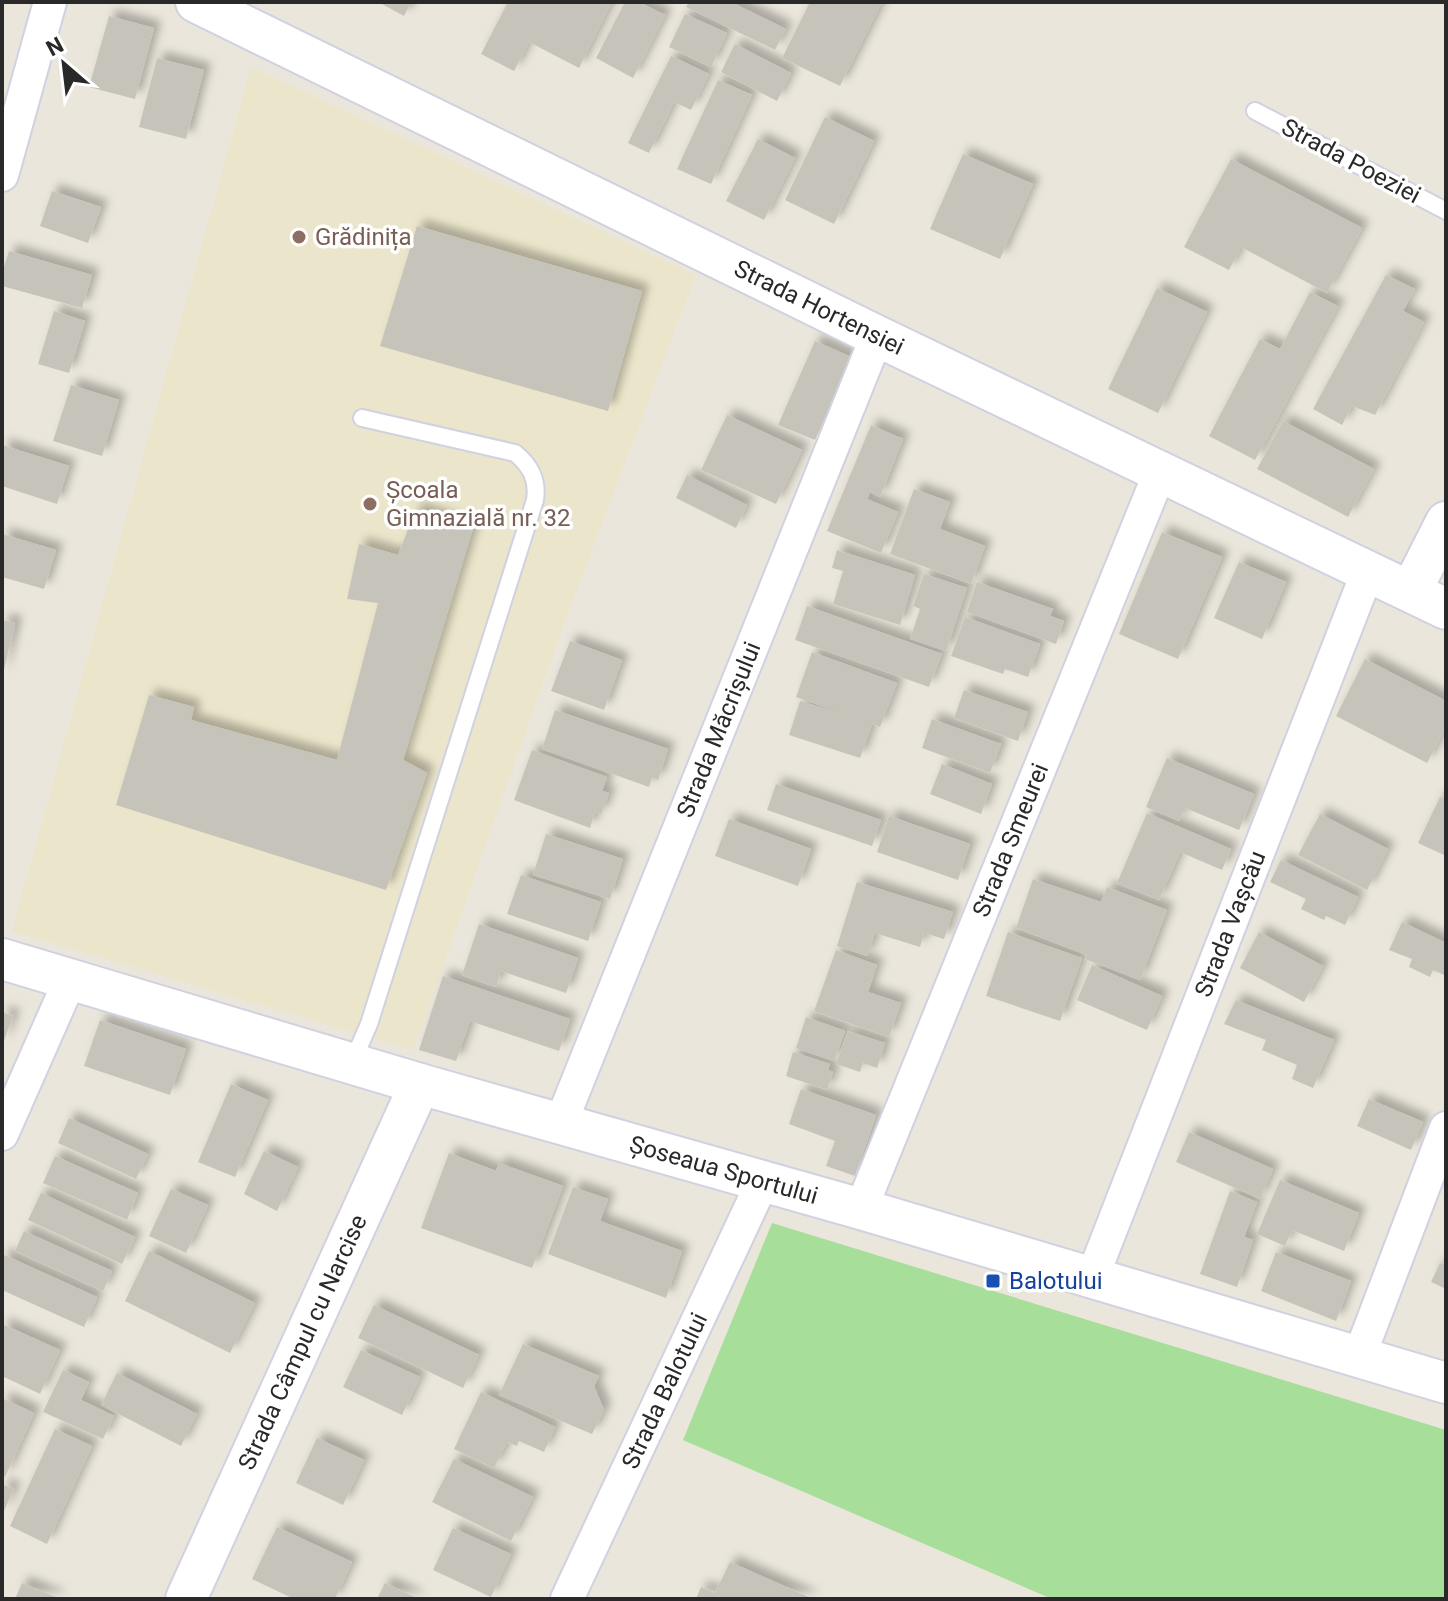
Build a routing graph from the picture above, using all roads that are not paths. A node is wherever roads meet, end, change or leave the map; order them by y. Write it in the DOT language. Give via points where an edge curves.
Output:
graph roads {
  1 [pos="50,2"];
  2 [pos="196,2"];
  3 [pos="1255,111"];
  4 [pos="2,175"];
  5 [pos="1446,211"];
  6 [pos="877,336"];
  7 [pos="362,418"];
  8 [pos="1160,472"];
  9 [pos="1446,522"];
  10 [pos="1368,571"];
  11 [pos="1411,591"];
  12 [pos="1446,609"];
  13 [pos="2,959"];
  14 [pos="70,980"];
  15 [pos="352,1064"];
  16 [pos="420,1084"];
  17 [pos="560,1125"];
  18 [pos="1446,1128"];
  19 [pos="2,1134"];
  20 [pos="763,1181"];
  21 [pos="861,1209"];
  22 [pos="1092,1278"];
  23 [pos="1359,1357"];
  24 [pos="1446,1383"];
  25 [pos="186,1599"];
  26 [pos="567,1599"];
  1 -- 4 [label="street"];
  2 -- 6 [label="street, Strada Hortensiei"];
  3 -- 5 [label="lane, Strada Poeziei"];
  6 -- 8 [label="street, Strada Hortensiei"];
  6 -- 17 [label="street, Strada Măcrișului"];
  7 -- 15 [label="lane" via="515,453 527,462 536,489 369,1024"];
  8 -- 10 [label="street, Strada Hortensiei"];
  8 -- 21 [label="street, Strada Smeurei"];
  9 -- 11 [label="street"];
  10 -- 11 [label="street, Strada Hortensiei"];
  10 -- 22 [label="street, Strada Vașcău"];
  11 -- 12 [label="street, Strada Hortensiei"];
  13 -- 14 [label="street, Șoseaua Sportului"];
  14 -- 15 [label="street, Șoseaua Sportului"];
  14 -- 19 [label="street"];
  15 -- 16 [label="street, Șoseaua Sportului"];
  16 -- 17 [label="street, Șoseaua Sportului"];
  16 -- 25 [label="street, Strada Câmpul cu Narcise"];
  17 -- 20 [label="street, Șoseaua Sportului"];
  18 -- 23 [label="street"];
  20 -- 21 [label="street, Șoseaua Sportului"];
  20 -- 26 [label="street, Strada Balotului"];
  21 -- 22 [label="street, Șoseaua Sportului"];
  22 -- 23 [label="street, Șoseaua Sportului"];
  23 -- 24 [label="street, Șoseaua Sportului"];
}
